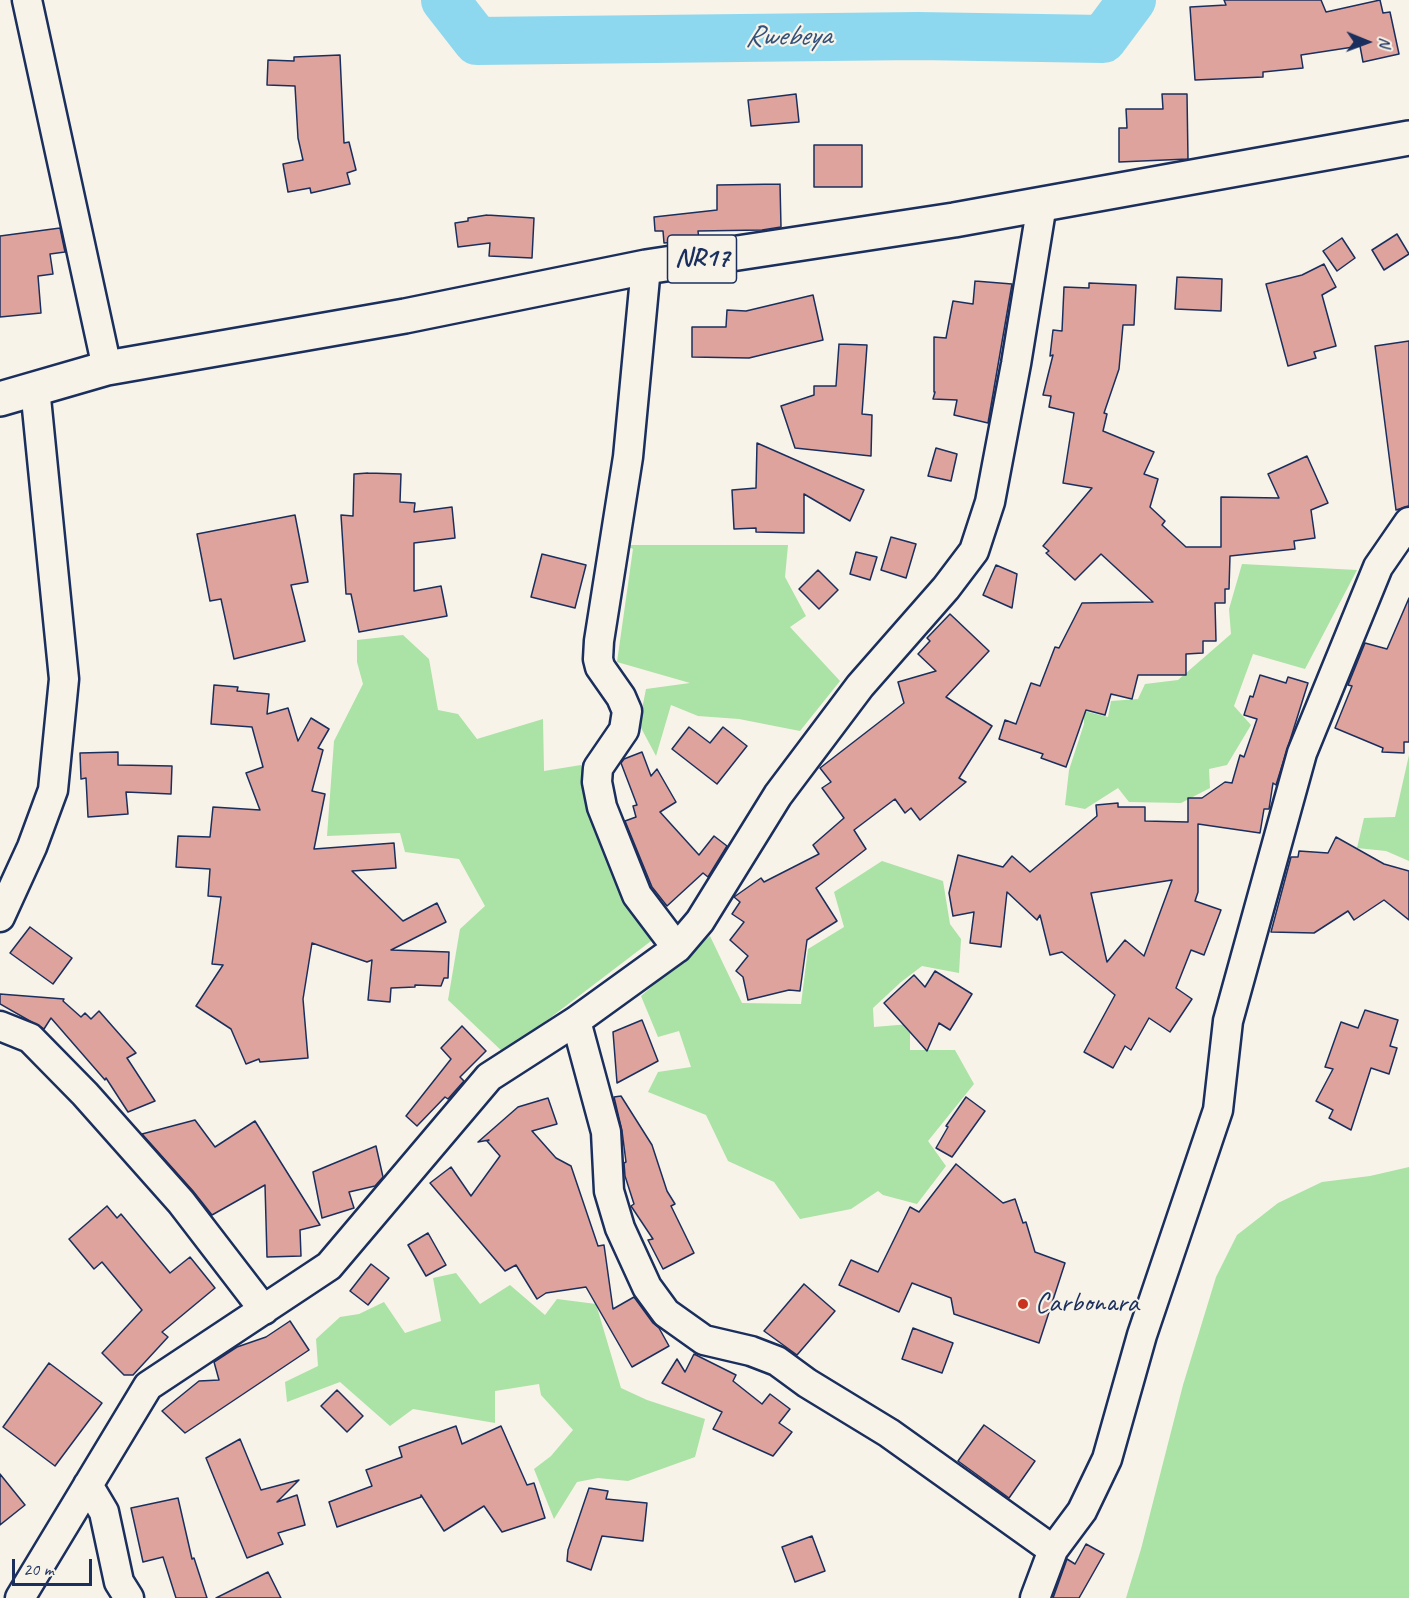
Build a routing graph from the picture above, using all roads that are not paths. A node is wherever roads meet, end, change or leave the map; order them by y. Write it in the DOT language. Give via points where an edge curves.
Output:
graph roads {
  1 [pos="27,0"];
  2 [pos="1409,138"];
  3 [pos="1042,204"];
  4 [pos="646,267"];
  5 [pos="107,368"];
  6 [pos="35,388"];
  7 [pos="0,399"];
  8 [pos="1409,522"];
  9 [pos="0,917"];
  10 [pos="677,948"];
  11 [pos="576,1021"];
  12 [pos="0,1026"];
  13 [pos="264,1310"];
  14 [pos="88,1485"];
  15 [pos="1053,1550"];
  16 [pos="20,1598"];
  17 [pos="129,1598"];
  18 [pos="1035,1598"];
  1 -- 5 [label="street"];
  2 -- 3 [label="main road, NR17"];
  3 -- 4 [label="main road, NR17"];
  3 -- 10 [label="street" via="992,491 974,551 860,686 784,786 700,921"];
  4 -- 5 [label="main road, NR17" via="405,316"];
  4 -- 10 [label="street" via="628,457 598,660 627,711 624,730 598,768 597,782 602,807 637,895"];
  5 -- 6 [label="main road, NR17"];
  6 -- 7 [label="main road, NR17"];
  6 -- 9 [label="street" via="64,679 53,790"];
  8 -- 15 [label="street" via="1378,567 1302,753 1228,1021 1218,1110 1142,1335 1107,1459 1082,1511"];
  10 -- 11 [label="street"];
  11 -- 13 [label="street" via="489,1077 329,1266"];
  11 -- 15 [label="street" via="606,1132 609,1191 617,1218 647,1287 666,1313 705,1340 777,1361 889,1432"];
  12 -- 13 [label="street" via="30,1038 85,1094 181,1202"];
  13 -- 14 [label="street" via="148,1386"];
  14 -- 16 [label="street"];
  14 -- 17 [label="street" via="104,1512 119,1582"];
  15 -- 18 [label="street"];
}
